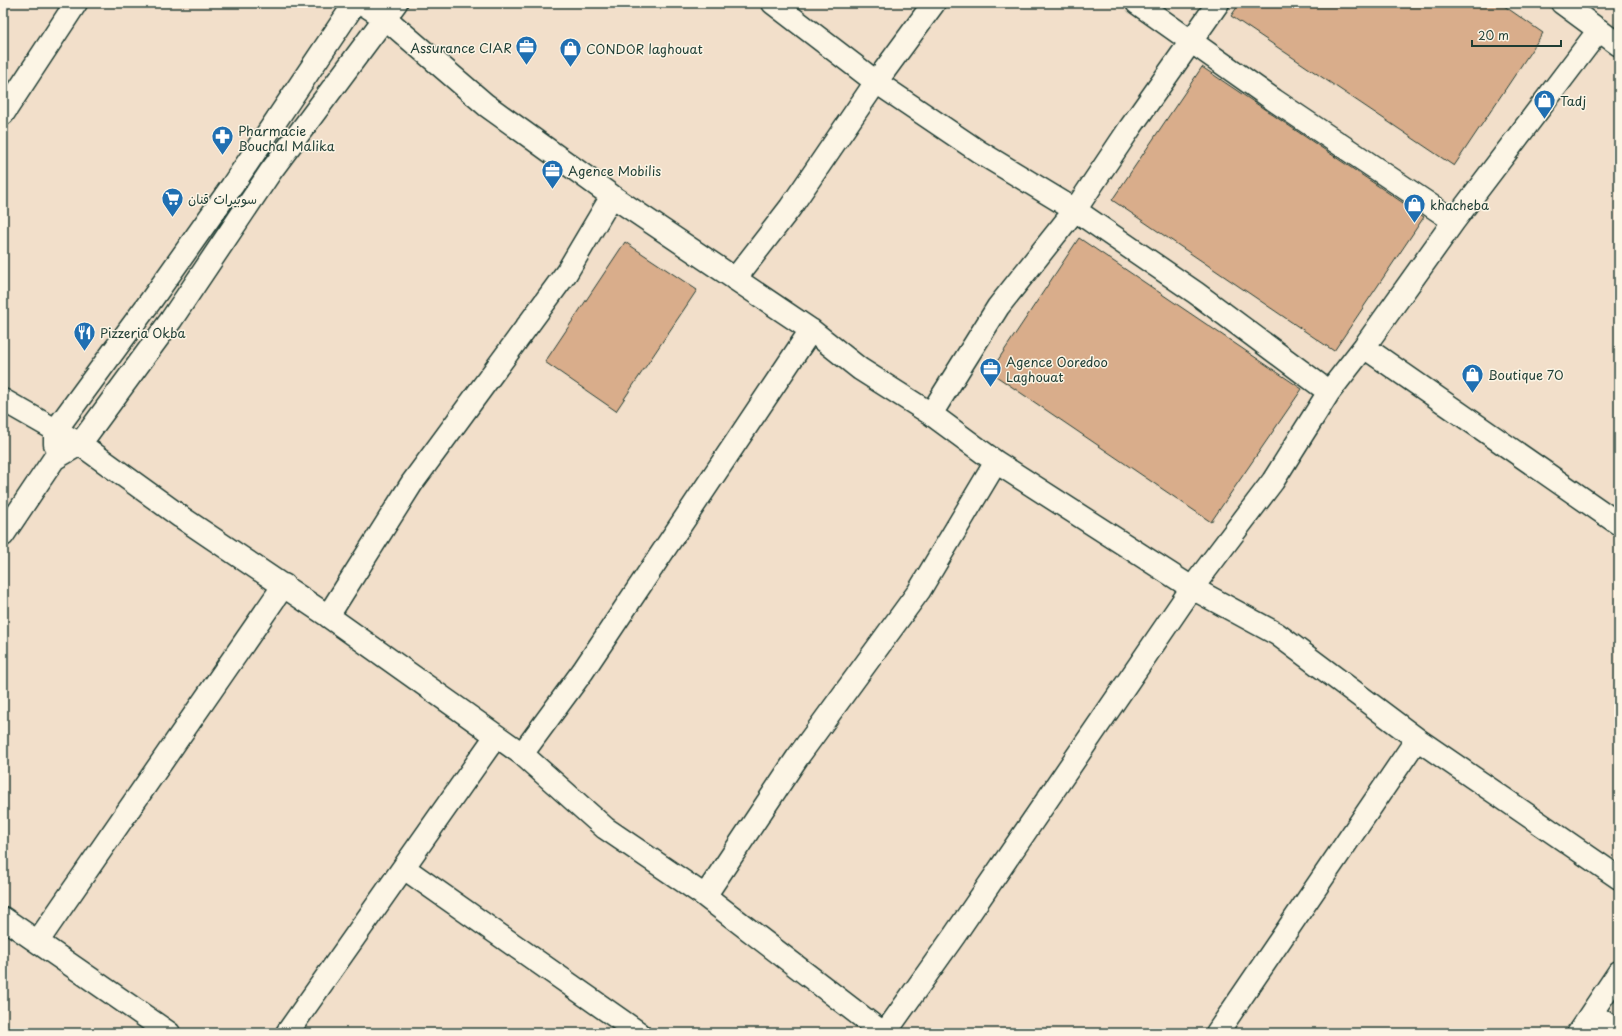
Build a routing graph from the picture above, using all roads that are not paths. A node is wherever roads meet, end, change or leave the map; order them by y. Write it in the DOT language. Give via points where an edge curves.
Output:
graph roads {
  1 [pos="76,3"];
  2 [pos="355,3"];
  3 [pos="362,3"];
  4 [pos="773,3"];
  5 [pos="934,3"];
  6 [pos="1137,3"];
  7 [pos="1218,3"];
  8 [pos="1562,3"];
  9 [pos="390,11"];
  10 [pos="1599,30"];
  11 [pos="1191,42"];
  12 [pos="1619,45"];
  13 [pos="876,82"];
  14 [pos="3,114"];
  15 [pos="612,196"];
  16 [pos="1075,210"];
  17 [pos="1454,221"];
  18 [pos="735,280"];
  19 [pos="811,330"];
  20 [pos="1364,347"];
  21 [pos="1330,392"];
  22 [pos="3,400"];
  23 [pos="931,414"];
  24 [pos="55,431"];
  25 [pos="80,444"];
  26 [pos="54,459"];
  27 [pos="996,462"];
  28 [pos="1619,524"];
  29 [pos="3,535"];
  30 [pos="284,585"];
  31 [pos="1192,588"];
  32 [pos="328,616"];
  33 [pos="496,736"];
  34 [pos="1417,739"];
  35 [pos="522,754"];
  36 [pos="404,868"];
  37 [pos="1619,878"];
  38 [pos="705,896"];
  39 [pos="3,918"];
  40 [pos="38,941"];
  41 [pos="1619,972"];
  42 [pos="1592,1013"];
  43 [pos="169,1033"];
  44 [pos="287,1033"];
  45 [pos="639,1033"];
  46 [pos="884,1033"];
  47 [pos="1217,1033"];
  48 [pos="1578,1033"];
  49 [pos="1619,1033"];
  1 -- 14 [label="street"];
  2 -- 24 [label="street" via="152,299"];
  3 -- 9 [label="street"];
  4 -- 13 [label="street"];
  5 -- 13 [label="street"];
  6 -- 11 [label="street"];
  7 -- 11 [label="street"];
  8 -- 10 [label="street"];
  9 -- 15 [label="street" via="486,105"];
  9 -- 25 [label="street" via="272,171 171,320"];
  10 -- 12 [label="street"];
  10 -- 17 [label="street"];
  11 -- 16 [label="street"];
  11 -- 17 [label="street"];
  13 -- 16 [label="street" via="981,153"];
  13 -- 18 [label="street" via="790,208"];
  15 -- 18 [label="street"];
  15 -- 32 [label="street" via="567,272 412,483"];
  16 -- 21 [label="street" via="1196,293"];
  16 -- 23 [label="street" via="998,307"];
  17 -- 20 [label="street"];
  18 -- 19 [label="street"];
  19 -- 23 [label="street" via="860,369"];
  19 -- 35 [label="street" via="583,670"];
  20 -- 21 [label="street"];
  20 -- 28 [label="street"];
  21 -- 31 [label="street" via="1273,481"];
  22 -- 24 [label="street"];
  23 -- 27 [label="street"];
  24 -- 25 [label="street"];
  24 -- 26 [label="street"];
  25 -- 26 [label="street"];
  25 -- 30 [label="street" via="181,517"];
  26 -- 29 [label="street"];
  27 -- 31 [label="street"];
  27 -- 38 [label="street" via="919,592 797,758"];
  30 -- 32 [label="street"];
  30 -- 40 [label="street"];
  31 -- 34 [label="street" via="1277,634"];
  31 -- 46 [label="street"];
  32 -- 33 [label="street"];
  33 -- 35 [label="street"];
  33 -- 36 [label="street"];
  34 -- 37 [label="street"];
  34 -- 47 [label="street"];
  35 -- 38 [label="street" via="605,828"];
  36 -- 44 [label="street"];
  36 -- 45 [label="street"];
  38 -- 46 [label="street"];
  39 -- 40 [label="street"];
  40 -- 43 [label="street"];
  41 -- 42 [label="street"];
  42 -- 48 [label="street"];
  42 -- 49 [label="street"];
}
